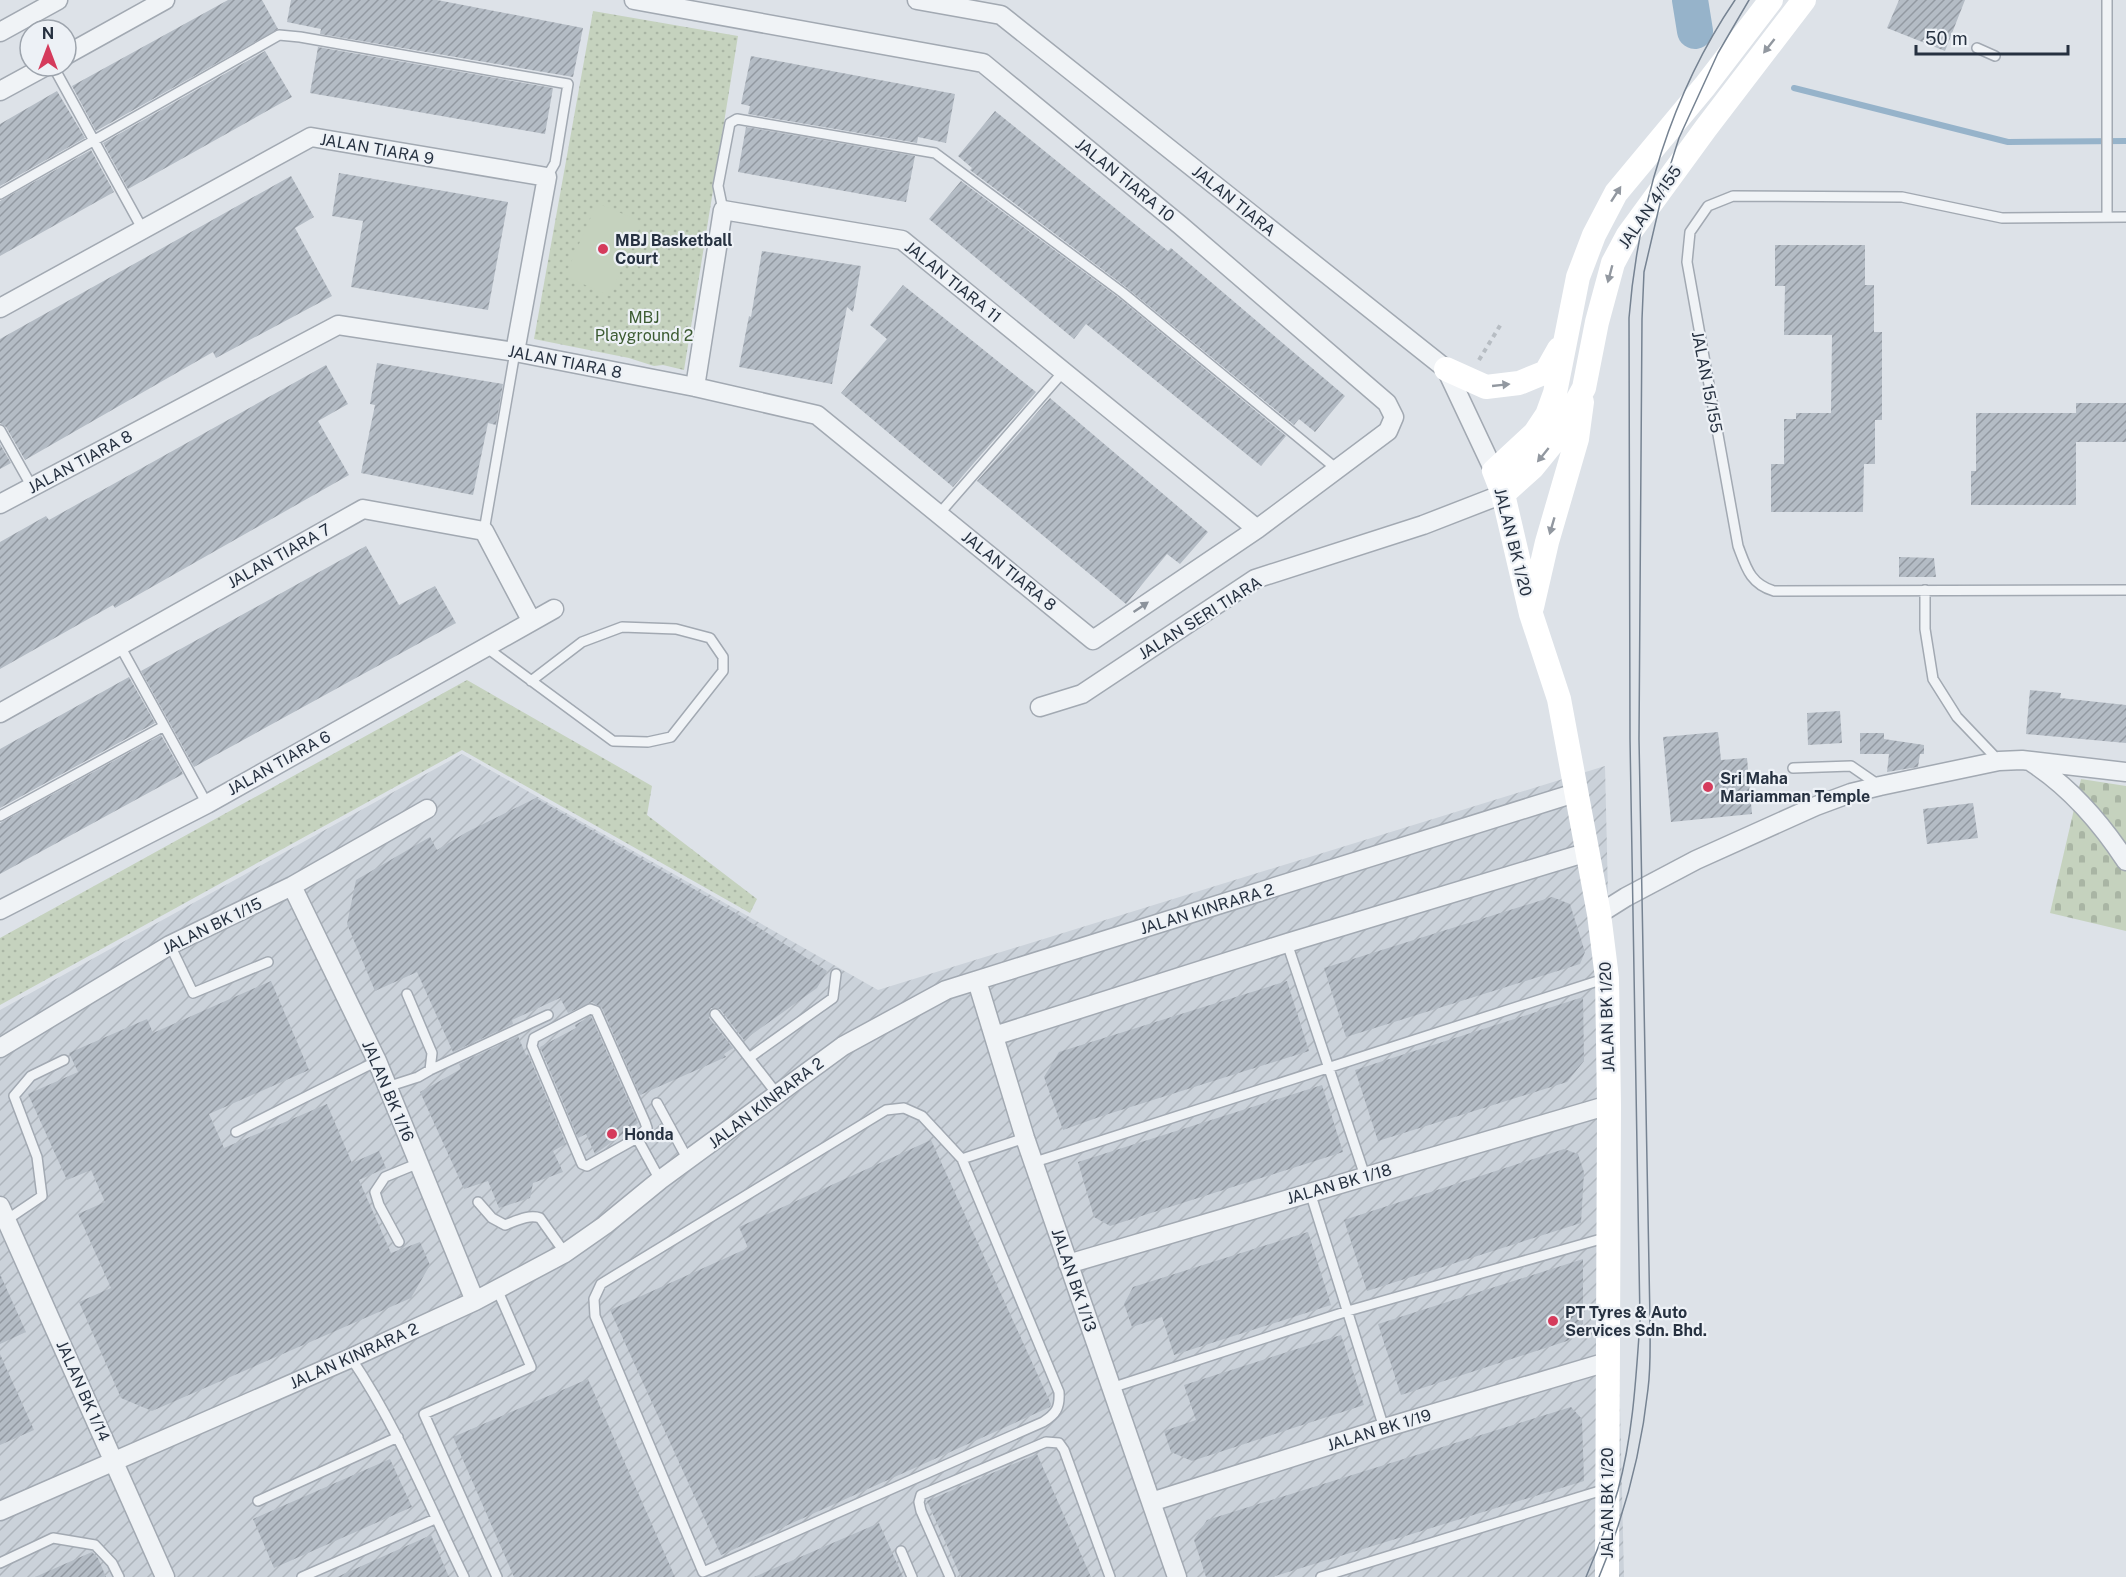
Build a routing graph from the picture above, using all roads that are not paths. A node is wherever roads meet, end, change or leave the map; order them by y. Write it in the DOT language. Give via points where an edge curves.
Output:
graph roads {
  1 [pos="58,0"];
  2 [pos="165,0"];
  3 [pos="634,0"];
  4 [pos="917,0"];
  5 [pos="1770,0"];
  6 [pos="1804,0"];
  7 [pos="2106,0"];
  8 [pos="717,7"];
  9 [pos="0,32"];
  10 [pos="78,48"];
  11 [pos="1977,48"];
  12 [pos="1995,56"];
  13 [pos="24,78"];
  14 [pos="60,78"];
  15 [pos="0,91"];
  16 [pos="94,141"];
  17 [pos="547,177"];
  18 [pos="0,194"];
  19 [pos="723,210"];
  20 [pos="2107,217"];
  21 [pos="2126,217"];
  22 [pos="143,230"];
  23 [pos="0,308"];
  24 [pos="1565,338"];
  25 [pos="515,352"];
  26 [pos="1064,372"];
  27 [pos="1457,374"];
  28 [pos="695,387"];
  29 [pos="1584,388"];
  30 [pos="0,430"];
  31 [pos="1338,470"];
  32 [pos="1494,471"];
  33 [pos="32,487"];
  34 [pos="1503,494"];
  35 [pos="0,504"];
  36 [pos="939,514"];
  37 [pos="1257,529"];
  38 [pos="484,531"];
  39 [pos="1924,590"];
  40 [pos="2126,590"];
  41 [pos="554,609"];
  42 [pos="1531,614"];
  43 [pos="531,620"];
  44 [pos="1093,640"];
  45 [pos="120,645"];
  46 [pos="487,648"];
  47 [pos="531,681"];
  48 [pos="1040,707"];
  49 [pos="0,713"];
  50 [pos="164,726"];
  51 [pos="2029,760"];
  52 [pos="1999,761"];
  53 [pos="1793,768"];
  54 [pos="2126,772"];
  55 [pos="1880,786"];
  56 [pos="1575,794"];
  57 [pos="207,804"];
  58 [pos="427,809"];
  59 [pos="0,816"];
  60 [pos="1588,852"];
  61 [pos="2126,861"];
  62 [pos="292,886"];
  63 [pos="0,910"];
  64 [pos="1599,914"];
  65 [pos="1287,943"];
  66 [pos="170,945"];
  67 [pos="268,962"];
  68 [pos="836,974"];
  69 [pos="1608,978"];
  70 [pos="977,981"];
  71 [pos="406,994"];
  72 [pos="715,1014"];
  73 [pos="548,1015"];
  74 [pos="994,1036"];
  75 [pos="0,1048"];
  76 [pos="749,1058"];
  77 [pos="64,1060"];
  78 [pos="377,1061"];
  79 [pos="1328,1066"];
  80 [pos="430,1070"];
  81 [pos="387,1087"];
  82 [pos="777,1095"];
  83 [pos="657,1103"];
  84 [pos="1609,1104"];
  85 [pos="236,1132"];
  86 [pos="637,1138"];
  87 [pos="1026,1138"];
  88 [pos="962,1159"];
  89 [pos="688,1160"];
  90 [pos="1035,1162"];
  91 [pos="419,1163"];
  92 [pos="1365,1176"];
  93 [pos="660,1180"];
  94 [pos="1310,1192"];
  95 [pos="478,1202"];
  96 [pos="2,1217"];
  97 [pos="1608,1237"];
  98 [pos="399,1242"];
  99 [pos="565,1253"];
  100 [pos="1068,1264"];
  101 [pos="496,1289"];
  102 [pos="475,1301"];
  103 [pos="1348,1311"];
  104 [pos="351,1358"];
  105 [pos="1608,1362"];
  106 [pos="1112,1388"];
  107 [pos="1384,1428"];
  108 [pos="398,1437"];
  109 [pos="114,1460"];
  110 [pos="1608,1489"];
  111 [pos="258,1501"];
  112 [pos="1151,1502"];
  113 [pos="0,1511"];
  114 [pos="435,1519"];
  115 [pos="901,1551"];
  116 [pos="0,1563"];
  117 [pos="119,1577"];
  118 [pos="165,1577"];
  119 [pos="302,1577"];
  120 [pos="464,1577"];
  121 [pos="497,1577"];
  122 [pos="912,1577"];
  123 [pos="950,1577"];
  124 [pos="1110,1577"];
  125 [pos="1177,1577"];
  126 [pos="1322,1577"];
  127 [pos="1607,1577"];
  1 -- 9 [label="street"];
  2 -- 10 [label="street"];
  3 -- 8 [label="street, JALAN TIARA 10"];
  4 -- 27 [label="street, JALAN TIARA" via="1001,15"];
  24 -- 5 [label="street, JALAN 4/155, one-way" via="1578,277 1616,193"];
  6 -- 29 [label="street, JALAN 4/155, one-way" via="1706,128 1612,263"];
  7 -- 20 [label="lane"];
  8 -- 31 [label="street, JALAN TIARA 10" via="983,63 1387,403 1394,417 1388,431"];
  11 -- 12 [label="lane"];
  13 -- 15 [label="street"];
  14 -- 16 [label="lane"];
  16 -- 17 [label="lane" via="271,39 288,36 568,84 555,164"];
  16 -- 18 [label="lane"];
  16 -- 22 [label="lane"];
  17 -- 22 [label="street, JALAN TIARA 9" via="311,137"];
  17 -- 25 [label="street"];
  19 -- 26 [label="street, JALAN TIARA 11" via="902,240"];
  19 -- 28 [label="street"];
  19 -- 31 [label="lane" via="718,186 730,123 737,119 936,153 1123,293"];
  20 -- 21 [label="lane, JALAN 15/155"];
  20 -- 39 [label="lane, JALAN 15/155" via="2002,218 1902,197 1733,196 1708,206 1690,232 1687,262 1736,534 1748,574 1774,591"];
  22 -- 23 [label="street, JALAN TIARA 9"];
  27 -- 24 [label="street, one-way" via="1486,387 1520,383 1546,372"];
  24 -- 32 [label="street, JALAN 4/155" via="1547,415 1535,433"];
  25 -- 28 [label="street, JALAN TIARA 8"];
  25 -- 33 [label="street, JALAN TIARA 8" via="338,325"];
  25 -- 38 [label="lane"];
  26 -- 36 [label="lane"];
  26 -- 37 [label="street, JALAN TIARA 11"];
  27 -- 32 [label="street, JALAN TIARA"];
  28 -- 36 [label="street, JALAN TIARA 8" via="817,415"];
  29 -- 34 [label="street, JALAN 4/155, one-way" via="1555,440"];
  29 -- 42 [label="street, one-way" via="1577,439"];
  30 -- 33 [label="lane"];
  31 -- 37 [label="street, JALAN TIARA 10"];
  32 -- 34 [label="street, JALAN BK 1/20"];
  33 -- 35 [label="street, JALAN TIARA 8"];
  34 -- 42 [label="street, JALAN BK 1/20"];
  34 -- 48 [label="street, JALAN SERI TIARA" via="1424,525 1255,579 1082,694"];
  36 -- 44 [label="street, JALAN TIARA 8"];
  44 -- 37 [label="street, JALAN TIARA 10, one-way"];
  38 -- 43 [label="street"];
  38 -- 45 [label="street, JALAN TIARA 7" via="363,509"];
  39 -- 40 [label="lane, JALAN 15/155"];
  39 -- 52 [label="lane" via="1933,679 1957,717"];
  41 -- 43 [label="street, JALAN TIARA 6"];
  42 -- 56 [label="street, JALAN BK 1/20" via="1559,699"];
  43 -- 46 [label="street, JALAN TIARA 6"];
  45 -- 49 [label="street, JALAN TIARA 7"];
  45 -- 50 [label="lane"];
  46 -- 47 [label="lane"];
  46 -- 57 [label="street, JALAN TIARA 6"];
  47 -- 47 [label="lane" via="613,741 648,742 670,737 723,671 723,657 710,638 676,629 622,627 582,642"];
  50 -- 57 [label="lane"];
  50 -- 59 [label="lane"];
  51 -- 52 [label="street"];
  51 -- 54 [label="street"];
  51 -- 61 [label="street" via="2053,776 2078,801"];
  52 -- 55 [label="street"];
  53 -- 55 [label="lane" via="1851,766"];
  55 -- 64 [label="street" via="1816,806 1718,850"];
  56 -- 60 [label="street, JALAN BK 1/20"];
  56 -- 70 [label="street, JALAN KINRARA 2"];
  57 -- 63 [label="street, JALAN TIARA 6"];
  58 -- 62 [label="street, JALAN BK 1/15"];
  60 -- 64 [label="street, JALAN BK 1/20"];
  60 -- 65 [label="street"];
  62 -- 66 [label="street, JALAN BK 1/15"];
  62 -- 78 [label="street, JALAN BK 1/16"];
  64 -- 69 [label="street, JALAN BK 1/20"];
  65 -- 74 [label="street"];
  65 -- 79 [label="lane"];
  66 -- 67 [label="lane" via="193,993"];
  66 -- 75 [label="street, JALAN BK 1/15"];
  68 -- 76 [label="lane" via="833,998"];
  69 -- 79 [label="lane"];
  69 -- 84 [label="street, JALAN BK 1/20"];
  70 -- 74 [label="street, JALAN BK 1/13"];
  70 -- 82 [label="street, JALAN KINRARA 2" via="946,990 843,1046"];
  71 -- 80 [label="lane" via="432,1053"];
  72 -- 76 [label="lane"];
  73 -- 80 [label="lane"];
  74 -- 87 [label="street, JALAN BK 1/13"];
  76 -- 82 [label="lane"];
  77 -- 96 [label="lane" via="31,1076 14,1096 37,1157 42,1196"];
  78 -- 81 [label="street, JALAN BK 1/16"];
  78 -- 85 [label="lane"];
  79 -- 90 [label="lane"];
  79 -- 92 [label="lane"];
  80 -- 81 [label="lane"];
  81 -- 91 [label="street, JALAN BK 1/16"];
  82 -- 89 [label="street, JALAN KINRARA 2"];
  83 -- 89 [label="lane"];
  84 -- 92 [label="street, JALAN BK 1/18"];
  84 -- 97 [label="street, JALAN BK 1/20"];
  86 -- 86 [label="lane" via="647,1128 596,1011 590,1009 534,1038 532,1046 582,1164 587,1166"];
  86 -- 93 [label="lane"];
  87 -- 88 [label="lane"];
  87 -- 90 [label="street, JALAN BK 1/13"];
  88 -- 88 [label="lane" via="922,1116 904,1108 886,1110 601,1284 594,1299 595,1316 703,1572 1056,1414 1059,1392"];
  89 -- 93 [label="street, JALAN KINRARA 2"];
  90 -- 100 [label="street, JALAN BK 1/13"];
  91 -- 98 [label="lane" via="385,1177 375,1192"];
  91 -- 102 [label="street, JALAN BK 1/16"];
  92 -- 94 [label="street, JALAN BK 1/18"];
  93 -- 99 [label="street, JALAN KINRARA 2"];
  94 -- 100 [label="street, JALAN BK 1/18"];
  94 -- 103 [label="lane"];
  95 -- 99 [label="lane" via="492,1218 505,1225 540,1218"];
  96 -- 109 [label="street, JALAN BK 1/14"];
  97 -- 103 [label="lane"];
  97 -- 105 [label="street, JALAN BK 1/20"];
  99 -- 101 [label="street, JALAN KINRARA 2"];
  100 -- 106 [label="street, JALAN BK 1/13"];
  101 -- 102 [label="street, JALAN KINRARA 2"];
  101 -- 121 [label="lane" via="531,1367 424,1414"];
  102 -- 104 [label="street, JALAN KINRARA 2"];
  103 -- 106 [label="lane"];
  103 -- 107 [label="lane"];
  104 -- 108 [label="lane"];
  104 -- 109 [label="street, JALAN KINRARA 2"];
  105 -- 107 [label="street, JALAN BK 1/19"];
  105 -- 110 [label="street, JALAN BK 1/20"];
  106 -- 112 [label="street, JALAN BK 1/13"];
  107 -- 112 [label="street, JALAN BK 1/19"];
  108 -- 111 [label="lane"];
  108 -- 114 [label="lane"];
  109 -- 113 [label="street, JALAN KINRARA 2"];
  109 -- 118 [label="street, JALAN BK 1/14"];
  110 -- 126 [label="lane"];
  110 -- 127 [label="street, JALAN BK 1/20"];
  112 -- 125 [label="street, JALAN BK 1/13"];
  114 -- 119 [label="lane"];
  114 -- 120 [label="lane"];
  115 -- 122 [label="lane"];
  116 -- 117 [label="lane" via="53,1538 94,1545 112,1563"];
  123 -- 124 [label="lane" via="921,1511 921,1495 1046,1442 1059,1443 1064,1450"];
}
